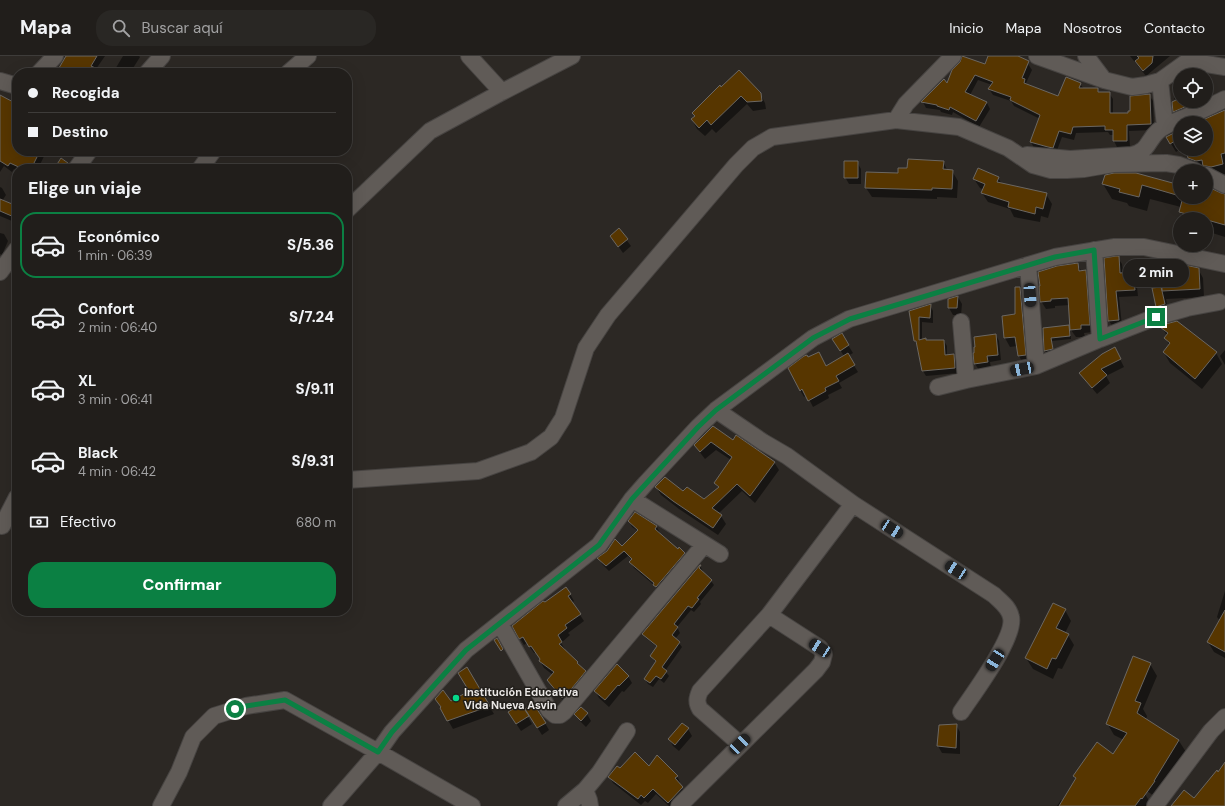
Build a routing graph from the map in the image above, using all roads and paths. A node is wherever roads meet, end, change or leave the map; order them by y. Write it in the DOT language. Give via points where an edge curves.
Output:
graph roads {
  1 [pos="55,56"];
  2 [pos="162,56"];
  3 [pos="308,56"];
  4 [pos="469,56"];
  5 [pos="572,56"];
  6 [pos="953,56"];
  7 [pos="1036,56"];
  8 [pos="1086,56"];
  9 [pos="1191,58"];
  10 [pos="1225,67"];
  11 [pos="44,68"];
  12 [pos="151,68"];
  13 [pos="294,68"];
  14 [pos="1104,80"];
  15 [pos="0,81"];
  16 [pos="1160,81"];
  17 [pos="12,85"];
  18 [pos="502,92"];
  19 [pos="1225,99"];
  20 [pos="896,120"];
  21 [pos="1165,126"];
  22 [pos="1020,155"];
  23 [pos="1173,164"];
  24 [pos="1213,179"];
  25 [pos="1225,185"];
  26 [pos="352,205"];
  27 [pos="1094,250"];
  28 [pos="12,256"];
  29 [pos="1225,264"];
  30 [pos="1028,266"];
  31 [pos="0,272"];
  32 [pos="1219,302"];
  33 [pos="961,322"];
  34 [pos="1100,339"];
  35 [pos="1036,366"];
  36 [pos="966,380"];
  37 [pos="938,387"];
  38 [pos="716,410"];
  39 [pos="352,480"];
  40 [pos="632,499"];
  41 [pos="853,504"];
  42 [pos="12,506"];
  43 [pos="12,515"];
  44 [pos="1,527"];
  45 [pos="704,545"];
  46 [pos="720,554"];
  47 [pos="769,615"];
  48 [pos="500,624"];
  49 [pos="961,712"];
  50 [pos="1225,717"];
  51 [pos="627,731"];
  52 [pos="740,744"];
  53 [pos="378,752"];
  54 [pos="585,790"];
  55 [pos="161,806"];
  56 [pos="331,806"];
  57 [pos="472,806"];
  58 [pos="566,806"];
  59 [pos="590,806"];
  60 [pos="679,806"];
  61 [pos="1155,806"];
  1 -- 11 [label="street"];
  2 -- 12 [label="street"];
  3 -- 13 [label="street"];
  4 -- 18 [label="street"];
  5 -- 18 [label="street"];
  6 -- 20 [label="street" via="906,104"];
  7 -- 14 [label="street"];
  8 -- 14 [label="street"];
  9 -- 10 [label="street"];
  9 -- 16 [label="street"];
  14 -- 16 [label="street" via="1132,87"];
  15 -- 17 [label="street"];
  16 -- 21 [label="street"];
  18 -- 26 [label="street" via="430,131"];
  19 -- 21 [label="street"];
  20 -- 22 [label="street" via="958,127"];
  20 -- 39 [label="street" via="772,137 753,148 608,315 586,348 563,418 551,437 531,452 478,471"];
  21 -- 22 [label="street" via="1157,131 1140,153 1132,155 1070,159"];
  22 -- 23 [label="street" via="1033,165 1051,170 1084,169 1113,164"];
  24 -- 25 [label="street"];
  27 -- 29 [label="street" via="1144,247"];
  27 -- 30 [label="street" via="1055,257"];
  27 -- 34 [label="street"];
  28 -- 31 [label="street"];
  30 -- 35 [label="street"];
  30 -- 38 [label="street" via="850,319 813,338"];
  32 -- 34 [label="street" via="1156,317"];
  33 -- 36 [label="street"];
  34 -- 35 [label="street"];
  35 -- 36 [label="street"];
  36 -- 37 [label="street"];
  38 -- 40 [label="street"];
  38 -- 41 [label="street"];
  40 -- 45 [label="street"];
  40 -- 48 [label="street" via="599,545"];
  41 -- 47 [label="street"];
  41 -- 49 [label="street" via="994,595 1008,608 1012,618 1010,632 1003,648"];
  42 -- 44 [label="street"];
  43 -- 44 [label="street"];
  45 -- 46 [label="street"];
  45 -- 48 [label="street" via="560,715 555,715 549,710"];
  47 -- 52 [label="street" via="697,697 700,709"];
  47 -- 52 [label="street" via="820,648 824,654 816,670"];
  48 -- 53 [label="street" via="466,650 392,732"];
  50 -- 61 [label="street" via="1211,730"];
  51 -- 54 [label="street"];
  52 -- 60 [label="street"];
  53 -- 55 [label="street" via="285,700 246,706 214,716 193,737 180,772"];
  53 -- 56 [label="street"];
  53 -- 57 [label="street"];
  54 -- 58 [label="street"];
  54 -- 59 [label="street"];
}
